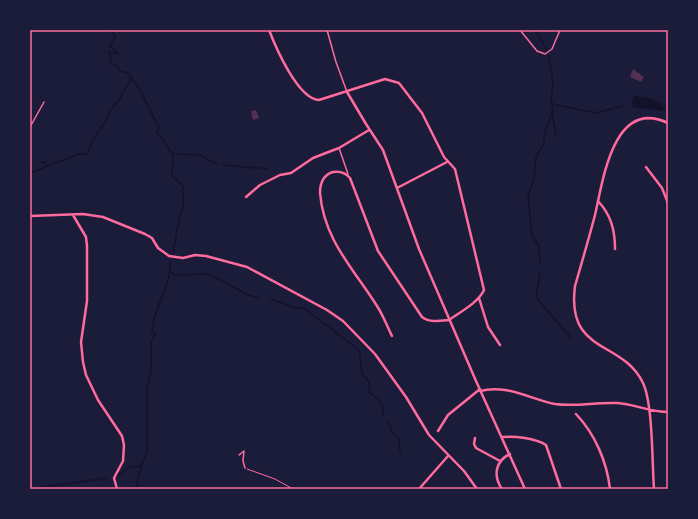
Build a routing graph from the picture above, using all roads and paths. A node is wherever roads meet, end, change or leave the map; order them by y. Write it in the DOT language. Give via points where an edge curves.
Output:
graph roads {
  1 [pos="269,30"];
  2 [pos="327,30"];
  3 [pos="520,30"];
  4 [pos="560,30"];
  5 [pos="347,92"];
  6 [pos="44,102"];
  7 [pos="668,122"];
  8 [pos="30,127"];
  9 [pos="369,130"];
  10 [pos="339,148"];
  11 [pos="448,162"];
  12 [pos="646,167"];
  13 [pos="348,176"];
  14 [pos="397,188"];
  15 [pos="246,197"];
  16 [pos="598,201"];
  17 [pos="668,203"];
  18 [pos="73,215"];
  19 [pos="30,216"];
  20 [pos="615,249"];
  21 [pos="479,298"];
  22 [pos="449,320"];
  23 [pos="392,336"];
  24 [pos="500,345"];
  25 [pos="480,390"];
  26 [pos="649,410"];
  27 [pos="668,412"];
  28 [pos="576,414"];
  29 [pos="438,431"];
  30 [pos="503,437"];
  31 [pos="475,438"];
  32 [pos="510,454"];
  33 [pos="239,455"];
  34 [pos="448,456"];
  35 [pos="500,461"];
  36 [pos="244,467"];
  37 [pos="116,489"];
  38 [pos="293,489"];
  39 [pos="419,489"];
  40 [pos="477,489"];
  41 [pos="502,489"];
  42 [pos="525,489"];
  43 [pos="561,489"];
  44 [pos="610,489"];
  45 [pos="654,489"];
  1 -- 5 [label="street" via="292,75 308,96 319,100"];
  2 -- 5 [label="lane"];
  3 -- 4 [label="lane" via="537,51 545,54 552,49"];
  5 -- 9 [label="street"];
  5 -- 11 [label="street" via="385,79 399,83 422,113"];
  6 -- 8 [label="lane" via="42,110"];
  7 -- 16 [label="street" via="643,119 629,125 621,133 611,151"];
  9 -- 10 [label="street"];
  9 -- 14 [label="street" via="383,150"];
  10 -- 13 [label="lane"];
  10 -- 15 [label="street" via="313,158 291,173 260,185"];
  11 -- 14 [label="street"];
  11 -- 21 [label="street" via="455,169 484,284 484,290"];
  12 -- 17 [label="street" via="662,188"];
  13 -- 22 [label="street" via="378,251 422,317 429,320"];
  13 -- 23 [label="street" via="341,172 333,172 322,182 320,190 323,216 335,244 378,308"];
  14 -- 22 [label="street" via="419,250"];
  16 -- 20 [label="street" via="612,221"];
  16 -- 26 [label="street" via="575,286 575,314 590,338 638,373 645,389"];
  18 -- 19 [label="street"];
  18 -- 34 [label="street" via="94,215 111,219 148,236 158,248 173,256 183,258 199,255 247,267 327,310 343,321 375,354 429,435"];
  18 -- 37 [label="street" via="87,241 86,301 81,342 83,362 88,381 122,436 124,445 123,461 114,478"];
  21 -- 22 [label="street"];
  21 -- 24 [label="street" via="488,327"];
  22 -- 25 [label="street"];
  25 -- 26 [label="street" via="507,391 560,404 618,403"];
  25 -- 29 [label="street" via="448,415"];
  25 -- 30 [label="street"];
  26 -- 27 [label="street"];
  26 -- 45 [label="street"];
  28 -- 44 [label="street" via="587,425 594,438 605,464"];
  30 -- 32 [label="street"];
  30 -- 43 [label="street" via="540,441 546,445"];
  31 -- 35 [label="street" via="476,448"];
  32 -- 35 [label="street"];
  32 -- 42 [label="street"];
  33 -- 36 [label="lane" via="244,451"];
  34 -- 39 [label="street"];
  34 -- 40 [label="street" via="464,471"];
  35 -- 41 [label="street" via="497,477"];
  36 -- 38 [label="path"];
}
